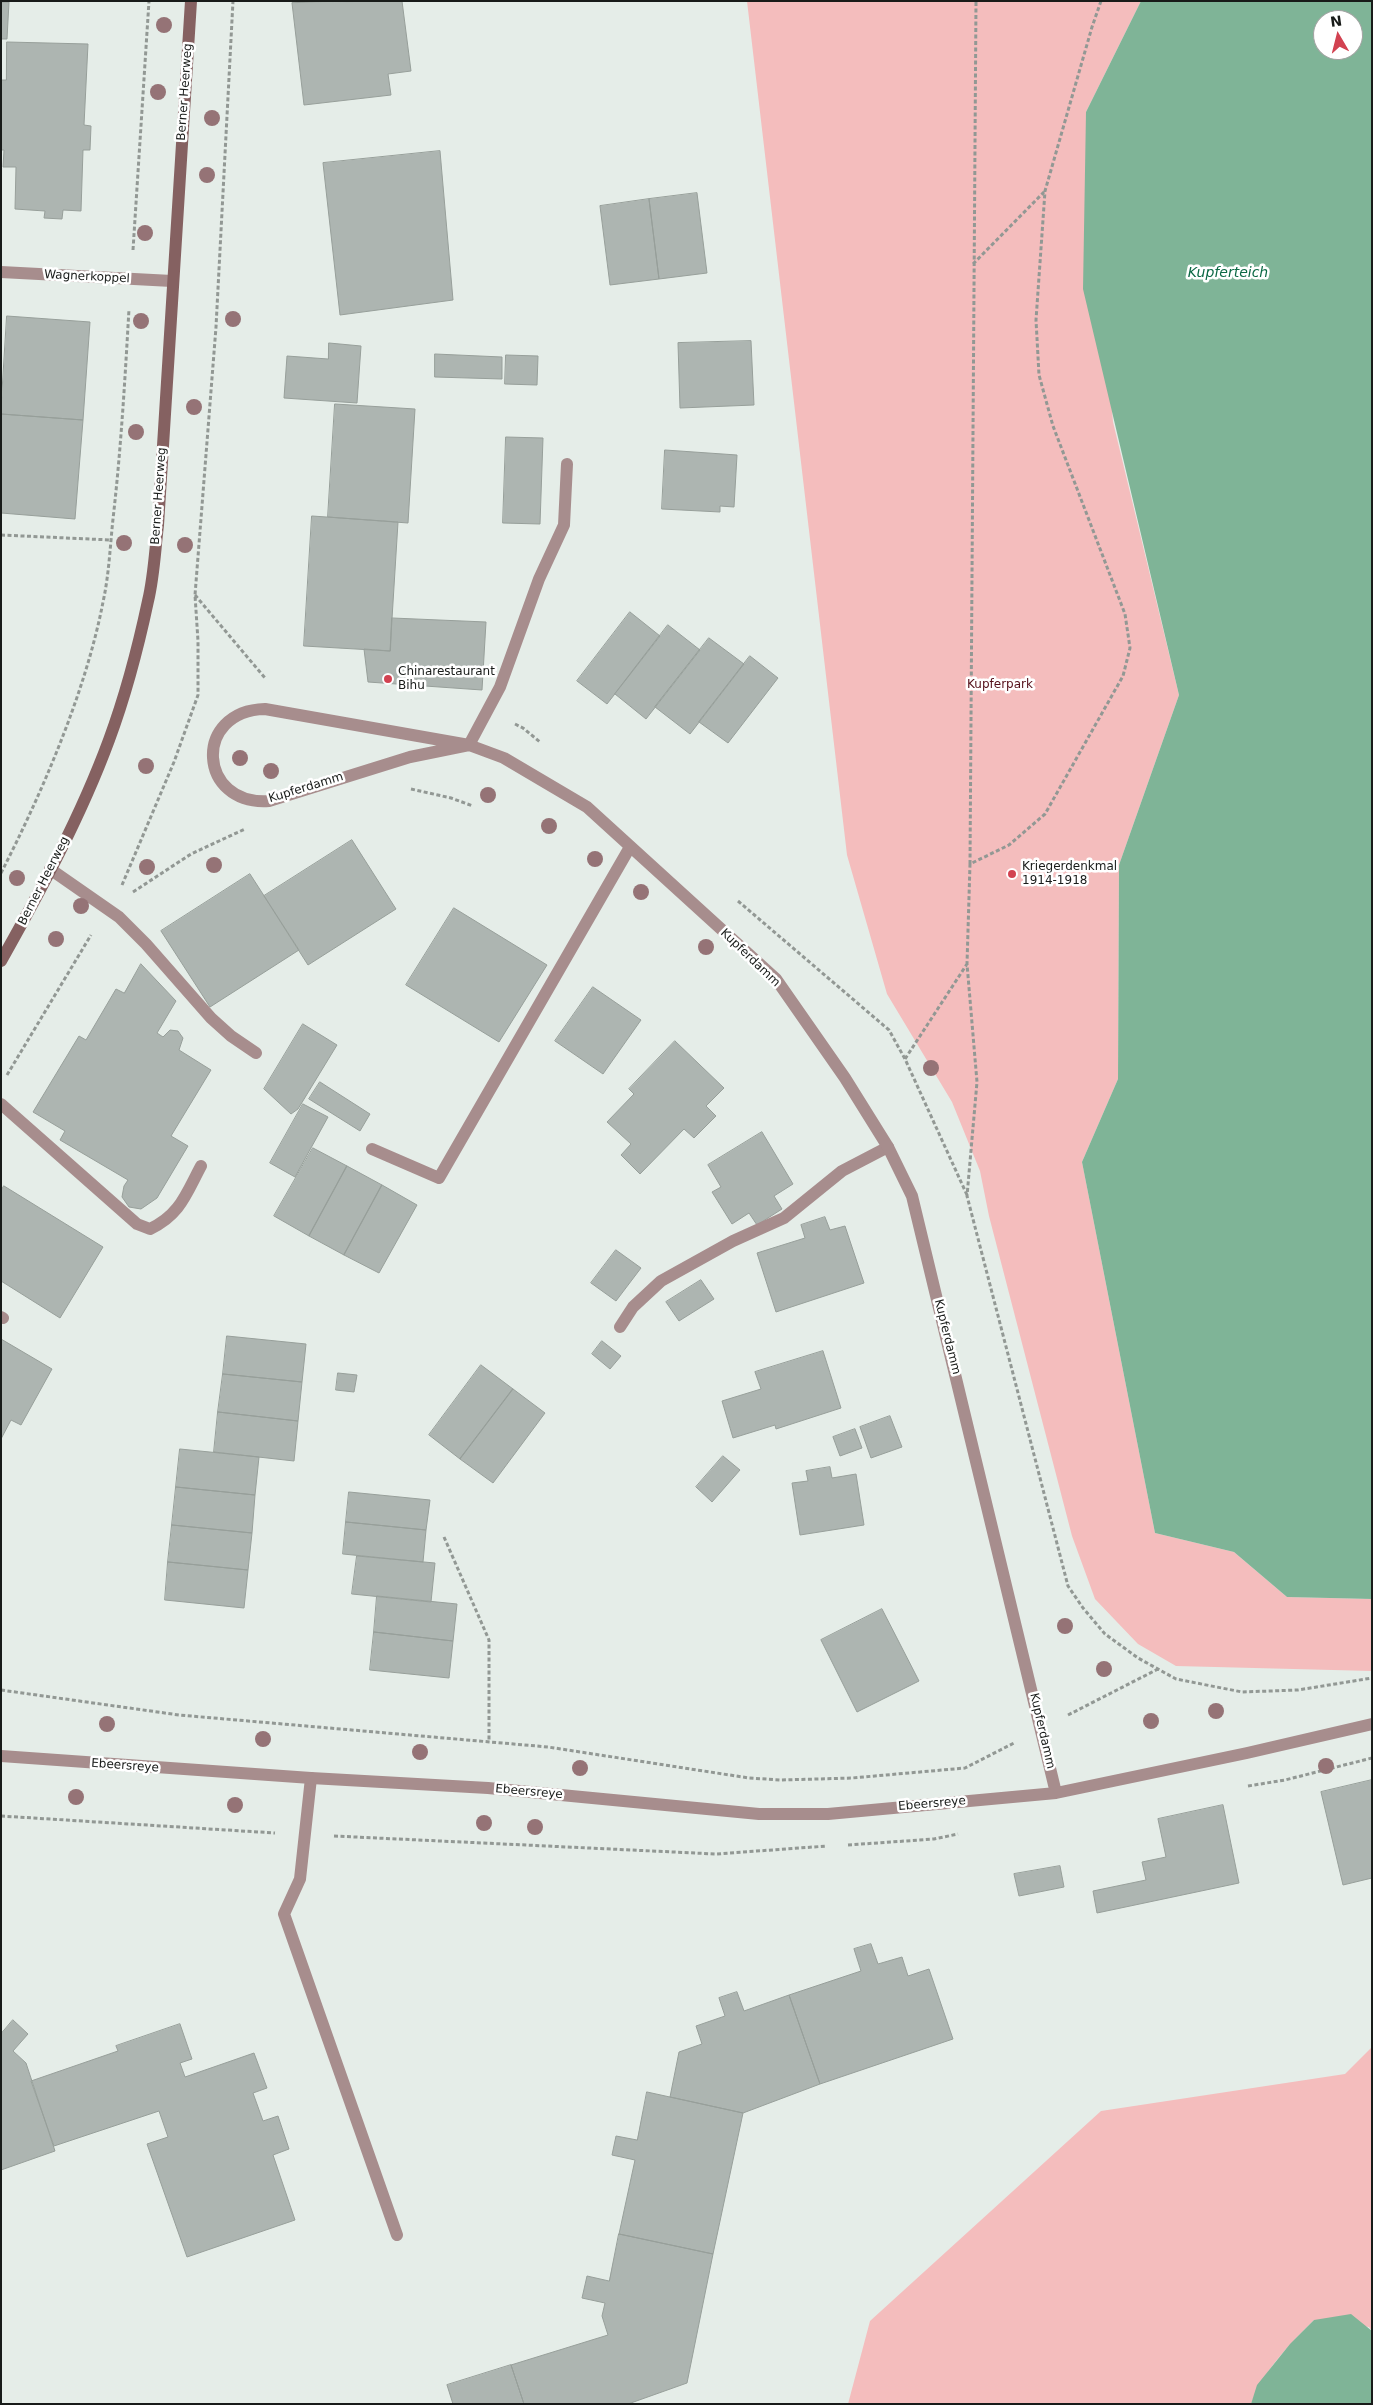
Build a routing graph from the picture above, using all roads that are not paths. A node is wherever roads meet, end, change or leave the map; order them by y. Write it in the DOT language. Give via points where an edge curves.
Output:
graph roads {
  1 [pos="191,1"];
  2 [pos="1,272"];
  3 [pos="172,281"];
  4 [pos="567,464"];
  5 [pos="469,745"];
  6 [pos="630,847"];
  7 [pos="50,869"];
  8 [pos="1,961"];
  9 [pos="256,1053"];
  10 [pos="1,1104"];
  11 [pos="888,1147"];
  12 [pos="372,1149"];
  13 [pos="201,1166"];
  14 [pos="620,1327"];
  15 [pos="1372,1724"];
  16 [pos="1,1756"];
  17 [pos="311,1778"];
  18 [pos="1056,1792"];
  19 [pos="397,2235"];
  1 -- 3 [label="street, Berner Heerweg"];
  2 -- 3 [label="street, Wagnerkoppel"];
  3 -- 7 [label="street, Berner Heerweg" via="158,526 149,598 132,668 109,740 83,803"];
  4 -- 5 [label="street" via="564,525 539,579 500,687"];
  5 -- 5 [label="street, Kupferdamm" via="252,709 228,720 219,731 212,756 214,768 226,788 244,800 256,802 269,801 410,757"];
  5 -- 6 [label="street, Kupferdamm" via="504,758 587,807"];
  6 -- 11 [label="street, Kupferdamm" via="776,979"];
  6 -- 12 [label="street" via="439,1178"];
  7 -- 8 [label="street, Berner Heerweg"];
  7 -- 9 [label="street" via="119,917 211,1018"];
  10 -- 13 [label="street" via="137,1224 150,1229 166,1221 179,1207"];
  11 -- 14 [label="street" via="842,1171 784,1218 732,1241 661,1281 633,1307"];
  11 -- 18 [label="street, Kupferdamm" via="912,1196"];
  15 -- 18 [label="street"];
  16 -- 17 [label="street, Ebeersreye"];
  17 -- 18 [label="street, Ebeersreye" via="488,1788 759,1814 828,1814"];
  17 -- 19 [label="street" via="300,1879 284,1914"];
}
